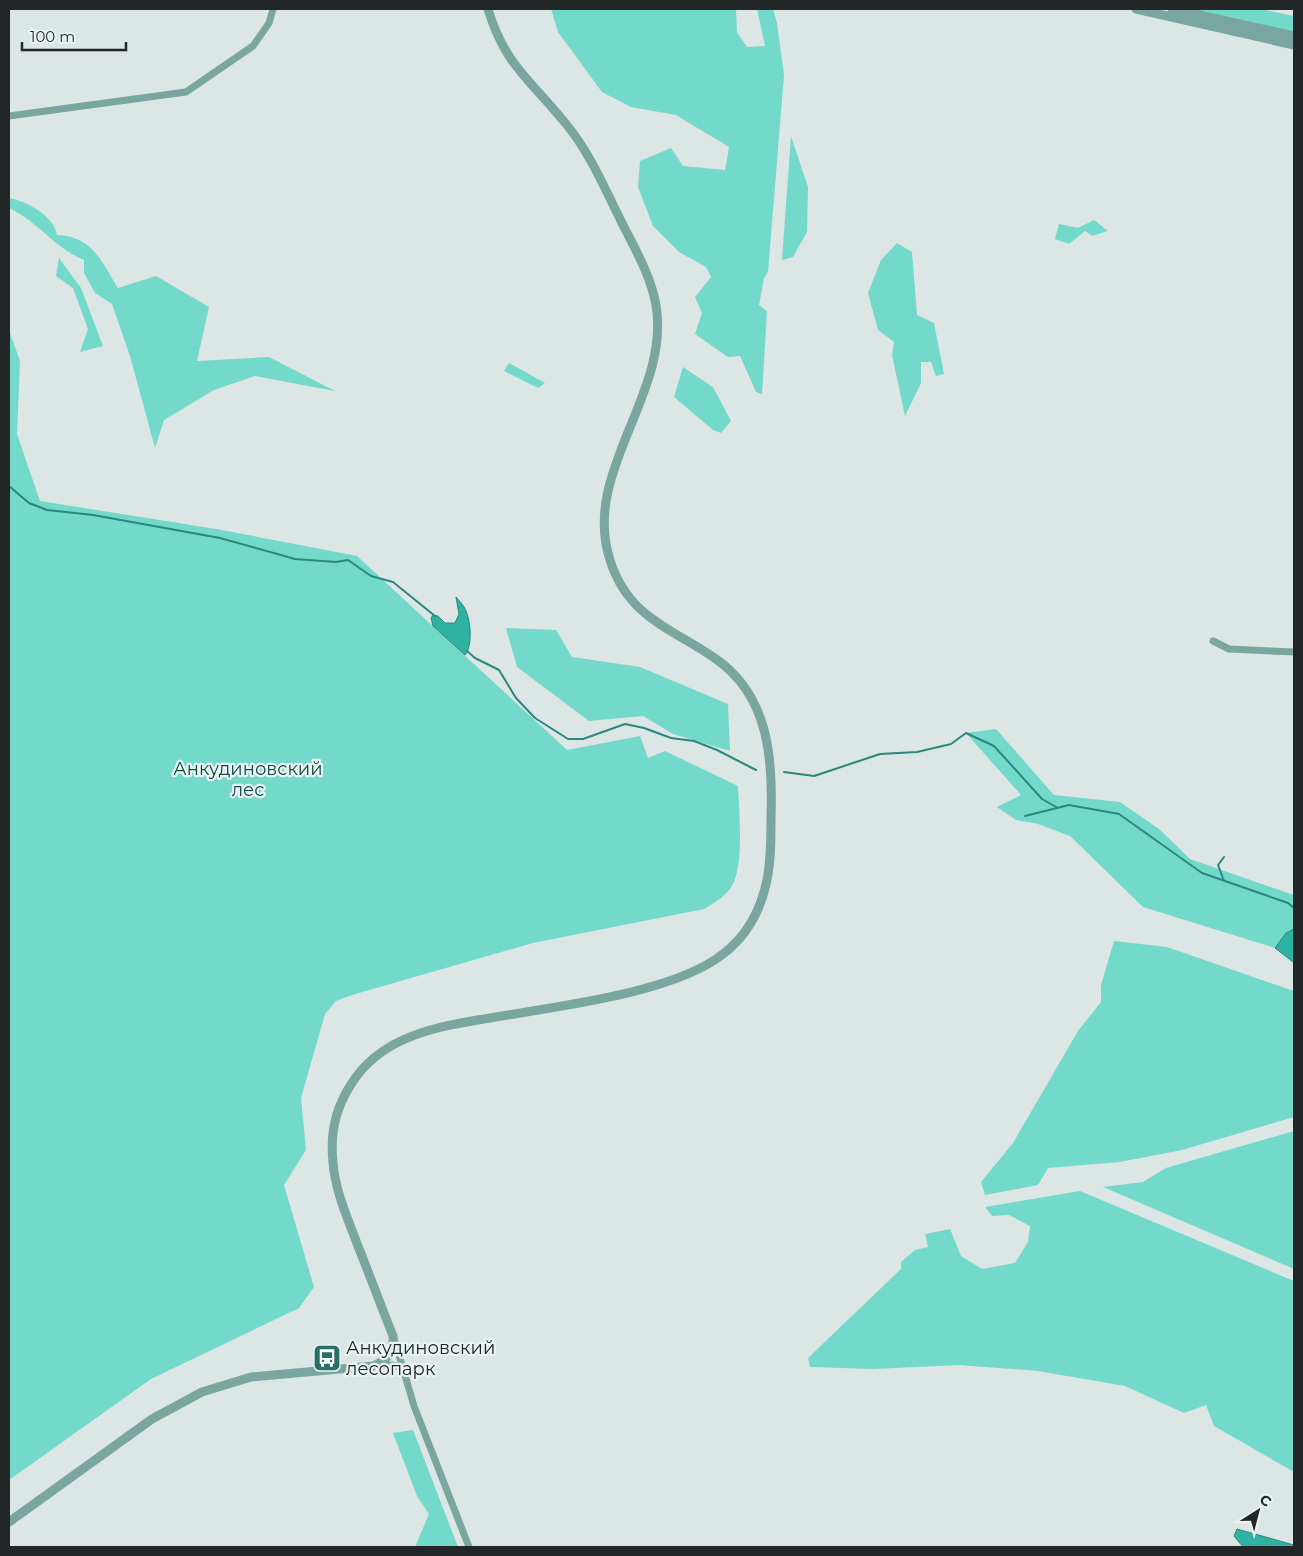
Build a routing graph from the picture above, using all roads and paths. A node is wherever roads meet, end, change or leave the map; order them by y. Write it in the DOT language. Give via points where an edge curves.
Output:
graph roads {
  1 [pos="274,9"];
  2 [pos="488,9"];
  3 [pos="1136,9"];
  4 [pos="1172,9"];
  5 [pos="1294,36"];
  6 [pos="1294,45"];
  7 [pos="9,116"];
  8 [pos="1213,641"];
  9 [pos="1294,652"];
  10 [pos="393,1336"];
  11 [pos="373,1366"];
  12 [pos="403,1368"];
  13 [pos="9,1522"];
  14 [pos="468,1547"];
  1 -- 7 [label="street" via="253,46 186,92"];
  2 -- 10 [label="street" via="507,55 527,82 566,123 588,155 651,287 657,317 655,346 648,380 608,492 603,517 605,543 614,573 635,605 660,626 730,670 756,704 769,756 770,850 763,894 749,926 734,945 701,969 614,996 432,1029 389,1046 355,1077 342,1098 335,1119 332,1162 344,1208"];
  3 -- 6 [label="street"];
  4 -- 5 [label="street"];
  8 -- 9 [label="street" via="1229,649"];
  10 -- 11 [label="street" via="390,1354"];
  10 -- 12 [label="street"];
  11 -- 12 [label="street"];
  11 -- 13 [label="street" via="260,1375 202,1392 152,1419"];
  12 -- 14 [label="street"];
}
